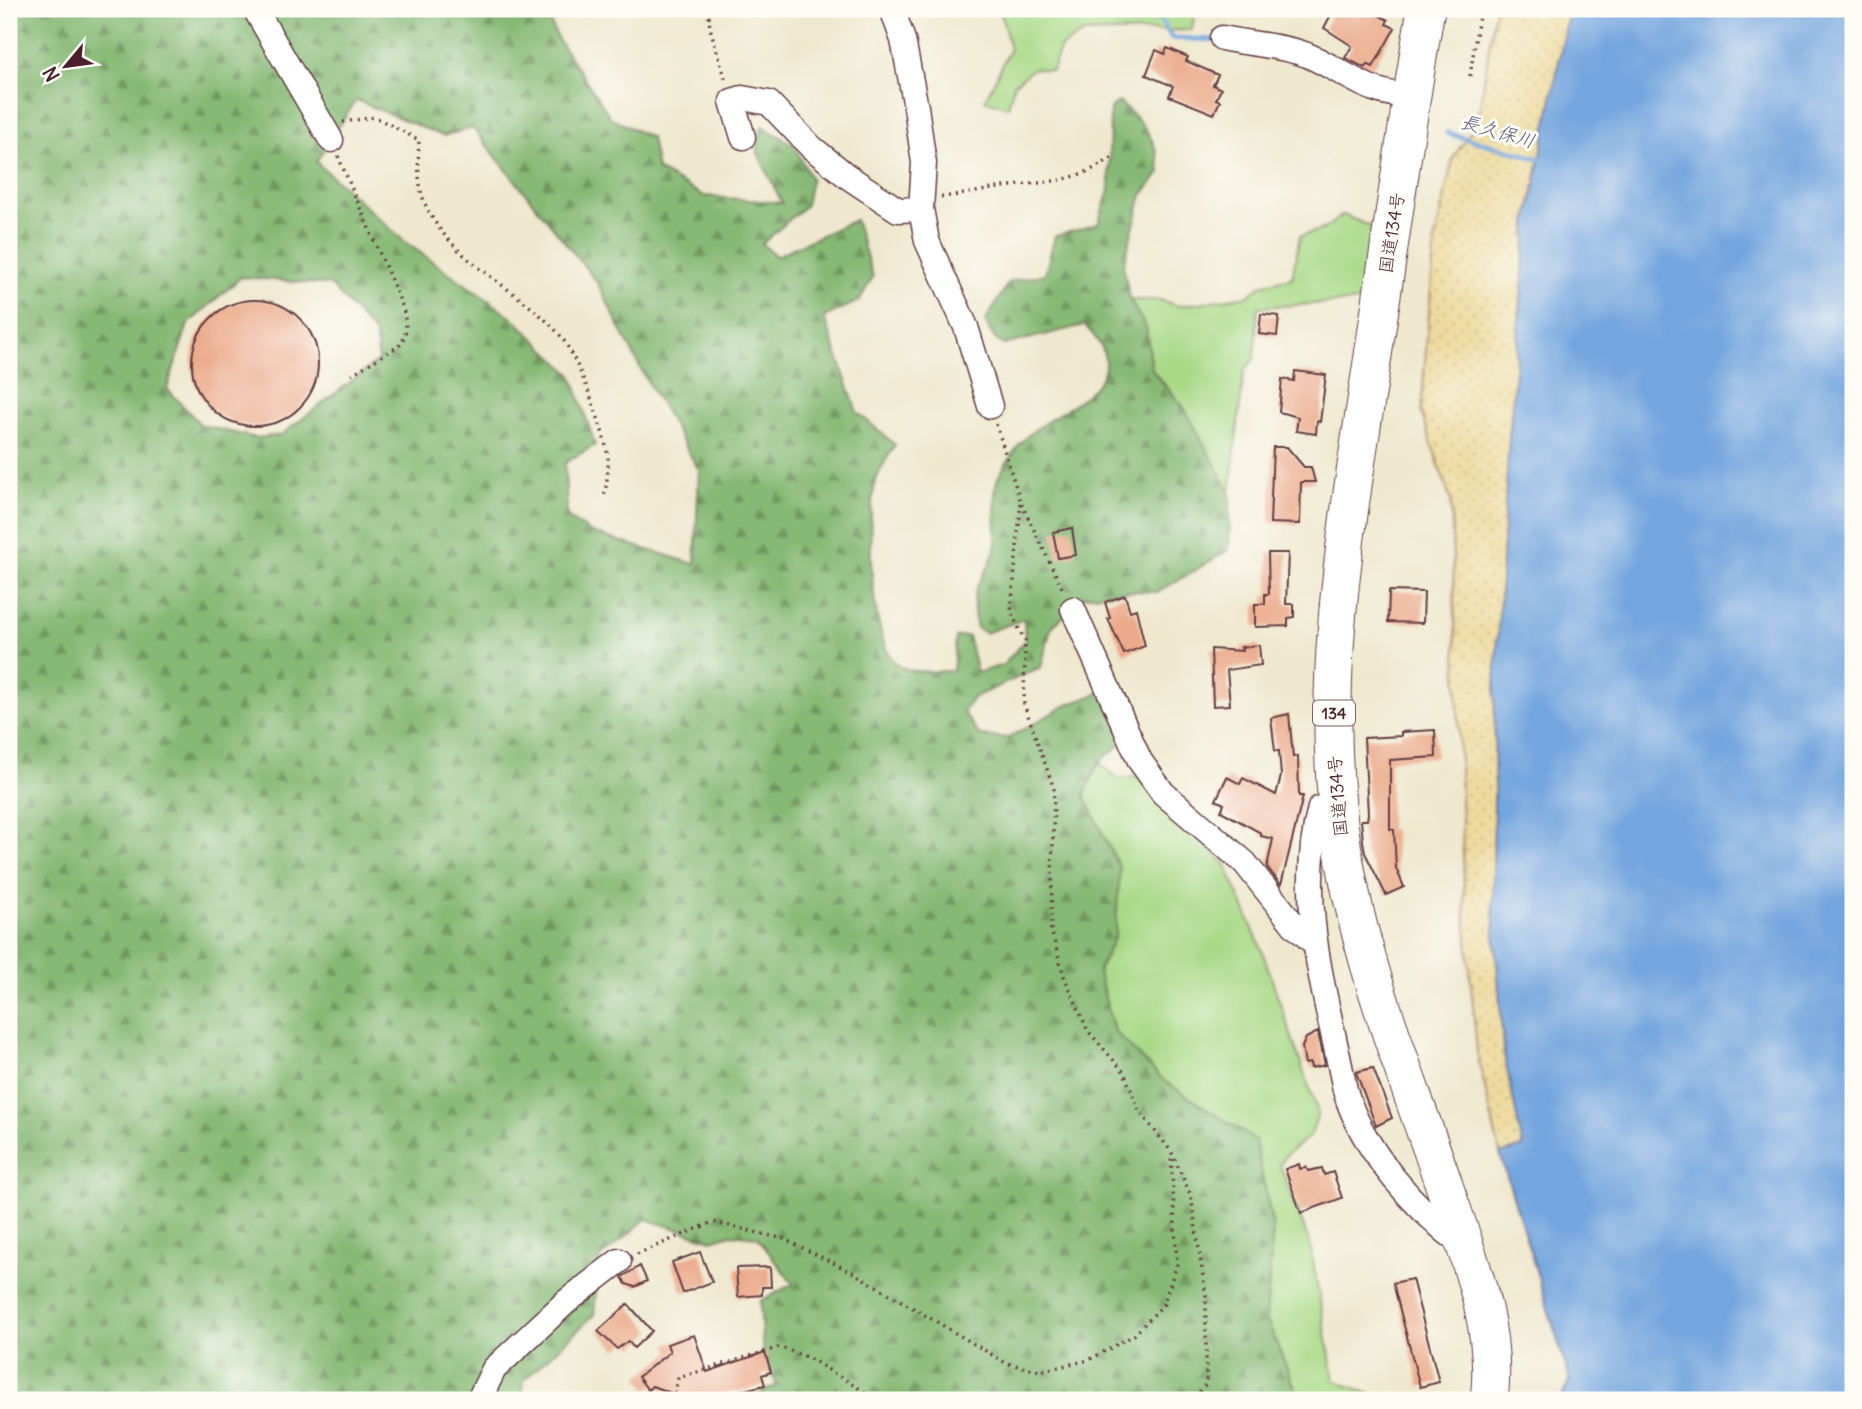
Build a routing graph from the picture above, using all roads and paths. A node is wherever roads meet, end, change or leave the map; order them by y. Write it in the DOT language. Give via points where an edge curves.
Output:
graph roads {
  1 [pos="255,9"];
  2 [pos="708,9"];
  3 [pos="892,9"];
  4 [pos="1426,9"];
  5 [pos="1480,9"];
  6 [pos="1222,38"];
  7 [pos="1470,76"];
  8 [pos="1411,95"];
  9 [pos="732,101"];
  10 [pos="327,132"];
  11 [pos="743,137"];
  12 [pos="1114,156"];
  13 [pos="922,204"];
  14 [pos="352,373"];
  15 [pos="990,406"];
  16 [pos="604,499"];
  17 [pos="1021,503"];
  18 [pos="1073,609"];
  19 [pos="1337,805"];
  20 [pos="1313,942"];
  21 [pos="1171,1151"];
  22 [pos="1465,1247"];
  23 [pos="619,1261"];
  24 [pos="479,1400"];
  25 [pos="673,1400"];
  26 [pos="878,1400"];
  27 [pos="1192,1400"];
  28 [pos="1489,1400"];
  1 -- 10 [label="street"];
  2 -- 9 [label="path"];
  3 -- 13 [label="street" via="916,107 924,163"];
  4 -- 8 [label="highway, 国道134号 / 134"];
  5 -- 7 [label="path"];
  6 -- 8 [label="street" via="1306,55 1355,82 1384,93"];
  8 -- 19 [label="highway, 国道134号 / 134" via="1346,539 1334,700"];
  9 -- 11 [label="street"];
  9 -- 13 [label="street" via="742,98 769,103 811,147 898,210"];
  10 -- 14 [label="path" via="403,308 407,327 399,346"];
  10 -- 16 [label="path" via="375,117 419,140 418,171 427,208 457,247 537,310 561,335 595,411 608,457"];
  12 -- 13 [label="path" via="1080,174 1043,185 1012,186"];
  13 -- 15 [label="street" via="927,242 966,327"];
  15 -- 17 [label="path"];
  17 -- 18 [label="path"];
  17 -- 21 [label="path" via="1011,612 1025,641 1024,705 1054,789 1051,930 1063,976 1088,1031 1124,1072 1139,1111"];
  18 -- 20 [label="street" via="1140,761 1163,793 1245,863"];
  19 -- 20 [label="street" via="1320,808 1314,831"];
  19 -- 22 [label="highway, 国道134号 / 134" via="1350,893 1365,951"];
  20 -- 22 [label="street" via="1351,1114 1365,1139 1430,1219"];
  21 -- 23 [label="path" via="1177,1264 1163,1305 1134,1335 1089,1360 1041,1370 1006,1363 854,1273 784,1239 713,1222"];
  21 -- 27 [label="path" via="1191,1196 1206,1296 1206,1384"];
  22 -- 28 [label="highway, 国道134号 / 134" via="1485,1317"];
  23 -- 24 [label="street" via="566,1302 495,1369"];
  25 -- 26 [label="path" via="678,1378 780,1347 809,1358"];
}
